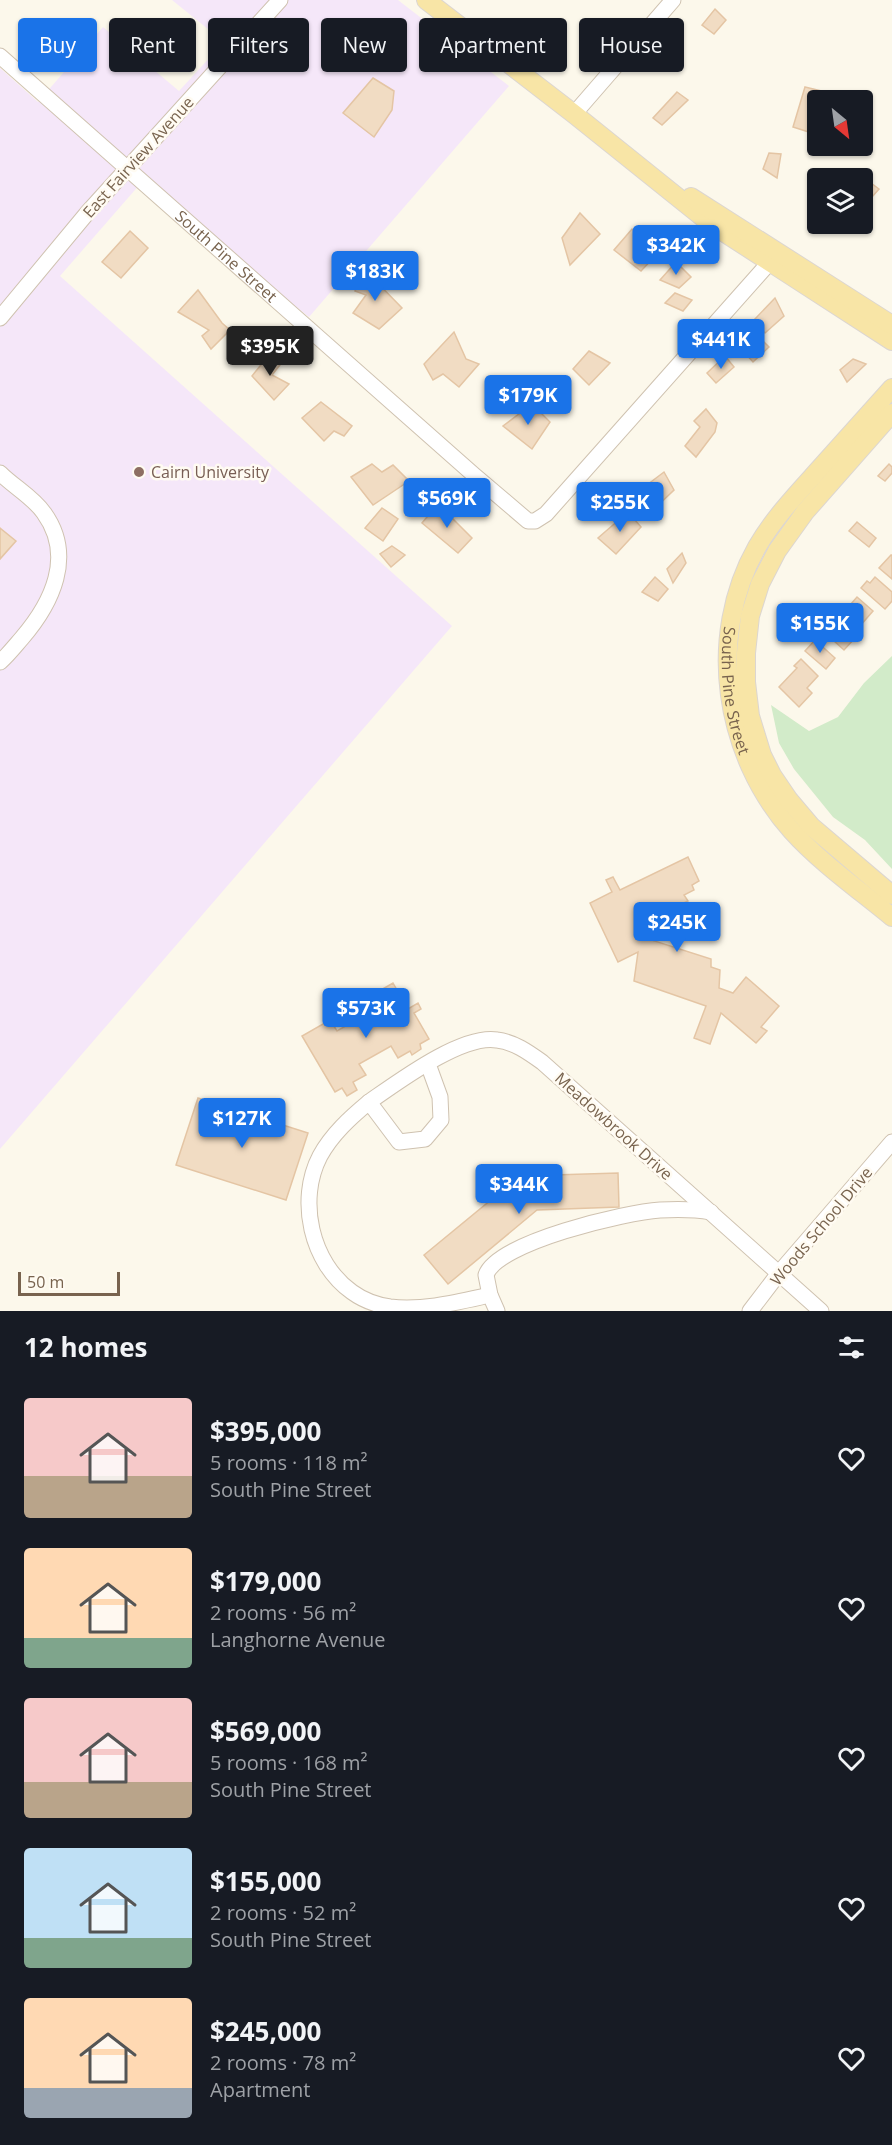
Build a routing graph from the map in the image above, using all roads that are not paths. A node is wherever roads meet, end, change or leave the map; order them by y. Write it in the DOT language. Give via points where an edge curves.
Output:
graph roads {
  1 [pos="280,0"];
  2 [pos="426,0"];
  3 [pos="673,0"];
  4 [pos="0,56"];
  5 [pos="574,114"];
  6 [pos="128,169"];
  7 [pos="642,169"];
  8 [pos="769,263"];
  9 [pos="0,318"];
  10 [pos="892,325"];
  11 [pos="892,341"];
  12 [pos="892,388"];
  13 [pos="892,413"];
  14 [pos="0,473"];
  15 [pos="0,662"];
  16 [pos="892,895"];
  17 [pos="892,916"];
  18 [pos="428,1064"];
  19 [pos="369,1102"];
  20 [pos="892,1142"];
  21 [pos="711,1212"];
  22 [pos="779,1273"];
  23 [pos="490,1295"];
  24 [pos="497,1311"];
  25 [pos="750,1311"];
  26 [pos="821,1311"];
  1 -- 6 [label="street, East Fairview Avenue"];
  2 -- 5 [label="main road"];
  3 -- 5 [label="street"];
  4 -- 6 [label="street, South Pine Street"];
  5 -- 7 [label="main road"];
  6 -- 8 [label="street, South Pine Street" via="528,521 546,514"];
  6 -- 9 [label="street, East Fairview Avenue"];
  7 -- 8 [label="main road" via="711,224"];
  7 -- 10 [label="main road" via="724,216"];
  8 -- 11 [label="main road"];
  12 -- 17 [label="main road, South Pine Street" via="779,514 757,546 736,599 727,676 741,742 772,806 793,831"];
  13 -- 16 [label="main road, South Pine Street" via="806,512 759,584 750,616 746,682 750,716 762,755 789,800 811,826"];
  14 -- 15 [label="street" via="44,512 54,530 60,568 36,621"];
  18 -- 19 [label="street, Meadowbrook Drive"];
  18 -- 19 [label="street" via="440,1097 441,1120 425,1139 399,1142"];
  18 -- 21 [label="street, Meadowbrook Drive" via="469,1043 486,1039 526,1050"];
  19 -- 23 [label="street, Meadowbrook Drive" via="330,1141 312,1178 308,1198 311,1226 324,1258 351,1292 392,1308 426,1308"];
  20 -- 22 [label="street, Woods School Drive"];
  21 -- 22 [label="street, Meadowbrook Drive"];
  21 -- 23 [label="street" via="642,1212 533,1242 488,1270 486,1283"];
  22 -- 25 [label="street, Woods School Drive"];
  22 -- 26 [label="street, Meadowbrook Drive"];
  23 -- 24 [label="street"];
}
